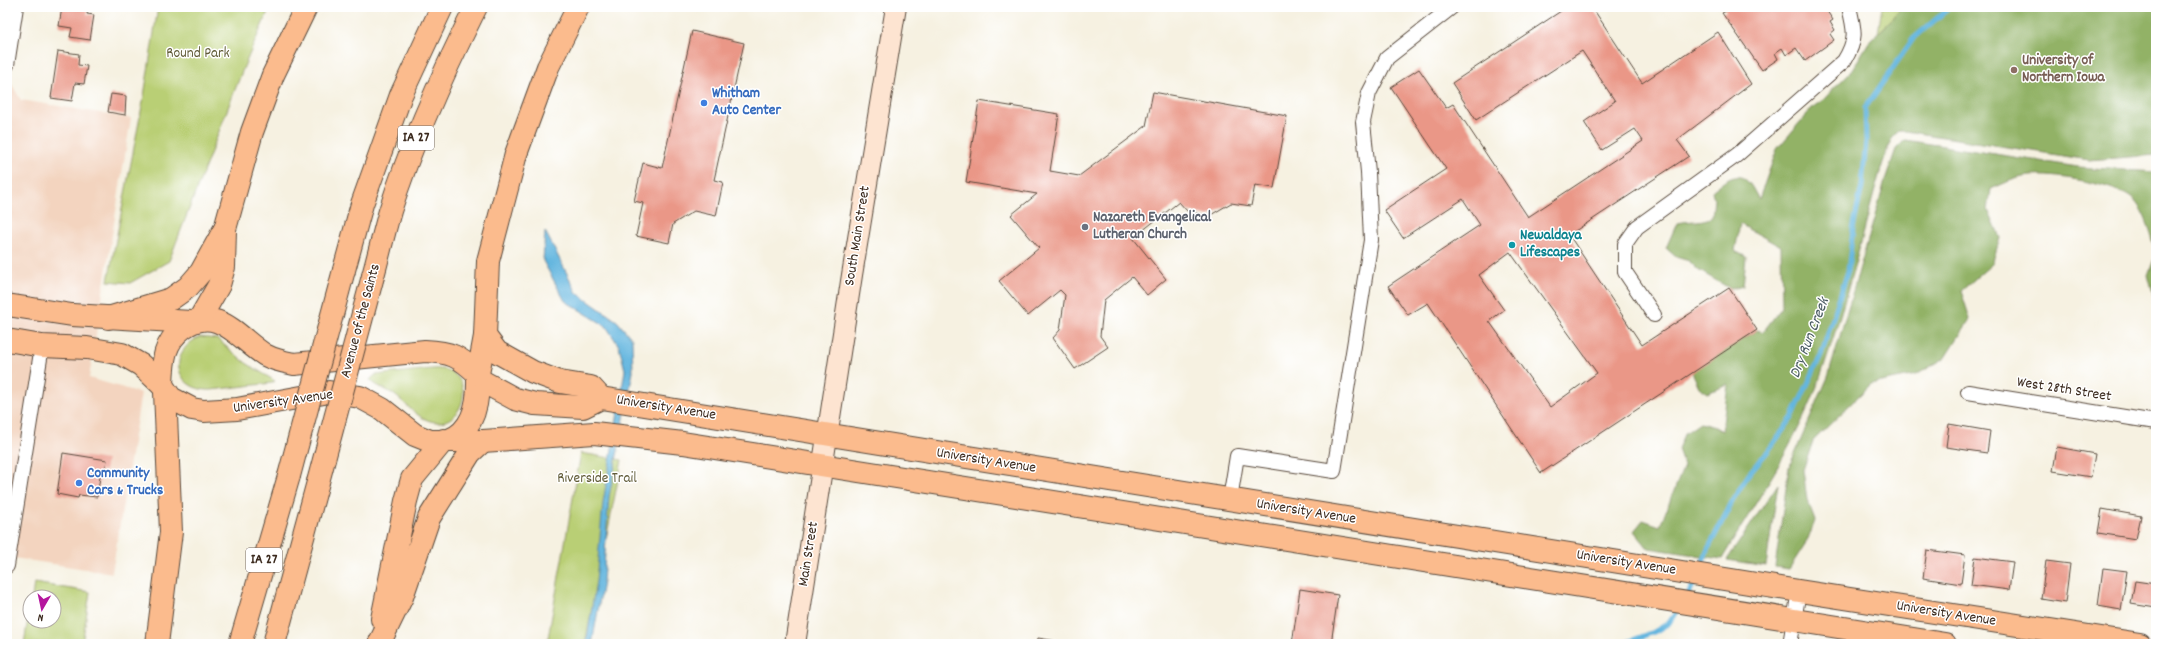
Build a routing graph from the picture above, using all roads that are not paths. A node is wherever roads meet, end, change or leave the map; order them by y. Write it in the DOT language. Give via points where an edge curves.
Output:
graph roads {
  1 [pos="16,7"];
  2 [pos="306,7"];
  3 [pos="442,7"];
  4 [pos="476,7"];
  5 [pos="578,7"];
  6 [pos="896,7"];
  7 [pos="1452,7"];
  8 [pos="1849,7"];
  9 [pos="7,65"];
  10 [pos="225,229"];
  11 [pos="7,305"];
  12 [pos="1654,315"];
  13 [pos="108,318"];
  14 [pos="195,321"];
  15 [pos="485,336"];
  16 [pos="7,340"];
  17 [pos="42,346"];
  18 [pos="478,377"];
  19 [pos="163,388"];
  20 [pos="1968,392"];
  21 [pos="602,398"];
  22 [pos="2156,422"];
  23 [pos="827,434"];
  24 [pos="447,440"];
  25 [pos="483,441"];
  26 [pos="822,464"];
  27 [pos="1230,499"];
  28 [pos="7,566"];
  29 [pos="1799,591"];
  30 [pos="1794,621"];
  31 [pos="2052,637"];
  32 [pos="157,644"];
  33 [pos="240,644"];
  34 [pos="274,644"];
  35 [pos="376,644"];
  36 [pos="379,644"];
  37 [pos="795,644"];
  38 [pos="1790,644"];
  39 [pos="1945,644"];
  40 [pos="2140,644"];
  1 -- 9 [label="street"];
  2 -- 10 [label="main road" via="273,75 252,132"];
  3 -- 33 [label="main road, Avenue of the Saints / IA 27, bridge" via="401,95 362,204 289,476"];
  4 -- 34 [label="main road, Avenue of the Saints / IA 27, bridge" via="412,149 390,212"];
  5 -- 15 [label="main road" via="548,66 516,154 488,261"];
  6 -- 23 [label="street, South Main Street"];
  7 -- 27 [label="street" via="1387,58 1370,93 1363,122 1368,172 1370,246 1334,471 1237,456"];
  8 -- 12 [label="street" via="1854,31 1853,46 1844,61 1737,155 1637,226 1625,244 1625,272"];
  10 -- 13 [label="main road" via="201,272 188,287 171,299"];
  10 -- 14 [label="main road" via="224,267 219,284"];
  11 -- 13 [label="main road, University Avenue"];
  13 -- 14 [label="main road, University Avenue"];
  14 -- 18 [label="main road, University Avenue" via="216,320 228,325 265,355 280,362 294,364 425,351 447,352 462,359"];
  14 -- 19 [label="main road" via="175,334 166,348 162,360"];
  15 -- 18 [label="main road"];
  15 -- 21 [label="main road" via="497,352 532,372 560,382 591,387"];
  16 -- 17 [label="main road, University Avenue"];
  17 -- 19 [label="main road, University Avenue" via="87,348 122,354 141,365"];
  17 -- 28 [label="street"];
  18 -- 21 [label="main road, University Avenue" via="516,399 535,404 583,407"];
  18 -- 24 [label="main road" via="479,392 475,411 460,436"];
  19 -- 24 [label="main road, University Avenue" via="182,405 204,411 237,409 329,392 360,397 382,409 415,435 430,441"];
  19 -- 32 [label="main road" via="171,532"];
  20 -- 22 [label="street, West 28th Street"];
  21 -- 23 [label="main road, University Avenue"];
  23 -- 26 [label="street, South Main Street"];
  23 -- 27 [label="main road, University Avenue"];
  24 -- 25 [label="main road, University Avenue"];
  24 -- 35 [label="main road" via="412,479"];
  25 -- 26 [label="main road, University Avenue" via="594,433"];
  25 -- 36 [label="main road" via="470,453 429,518 402,597"];
  26 -- 30 [label="main road, University Avenue"];
  26 -- 37 [label="street, Main Street"];
  27 -- 29 [label="main road, University Avenue"];
  29 -- 30 [label="street"];
  29 -- 31 [label="main road, University Avenue"];
  30 -- 38 [label="street"];
  30 -- 39 [label="main road, University Avenue"];
  31 -- 40 [label="main road, University Avenue"];
}
